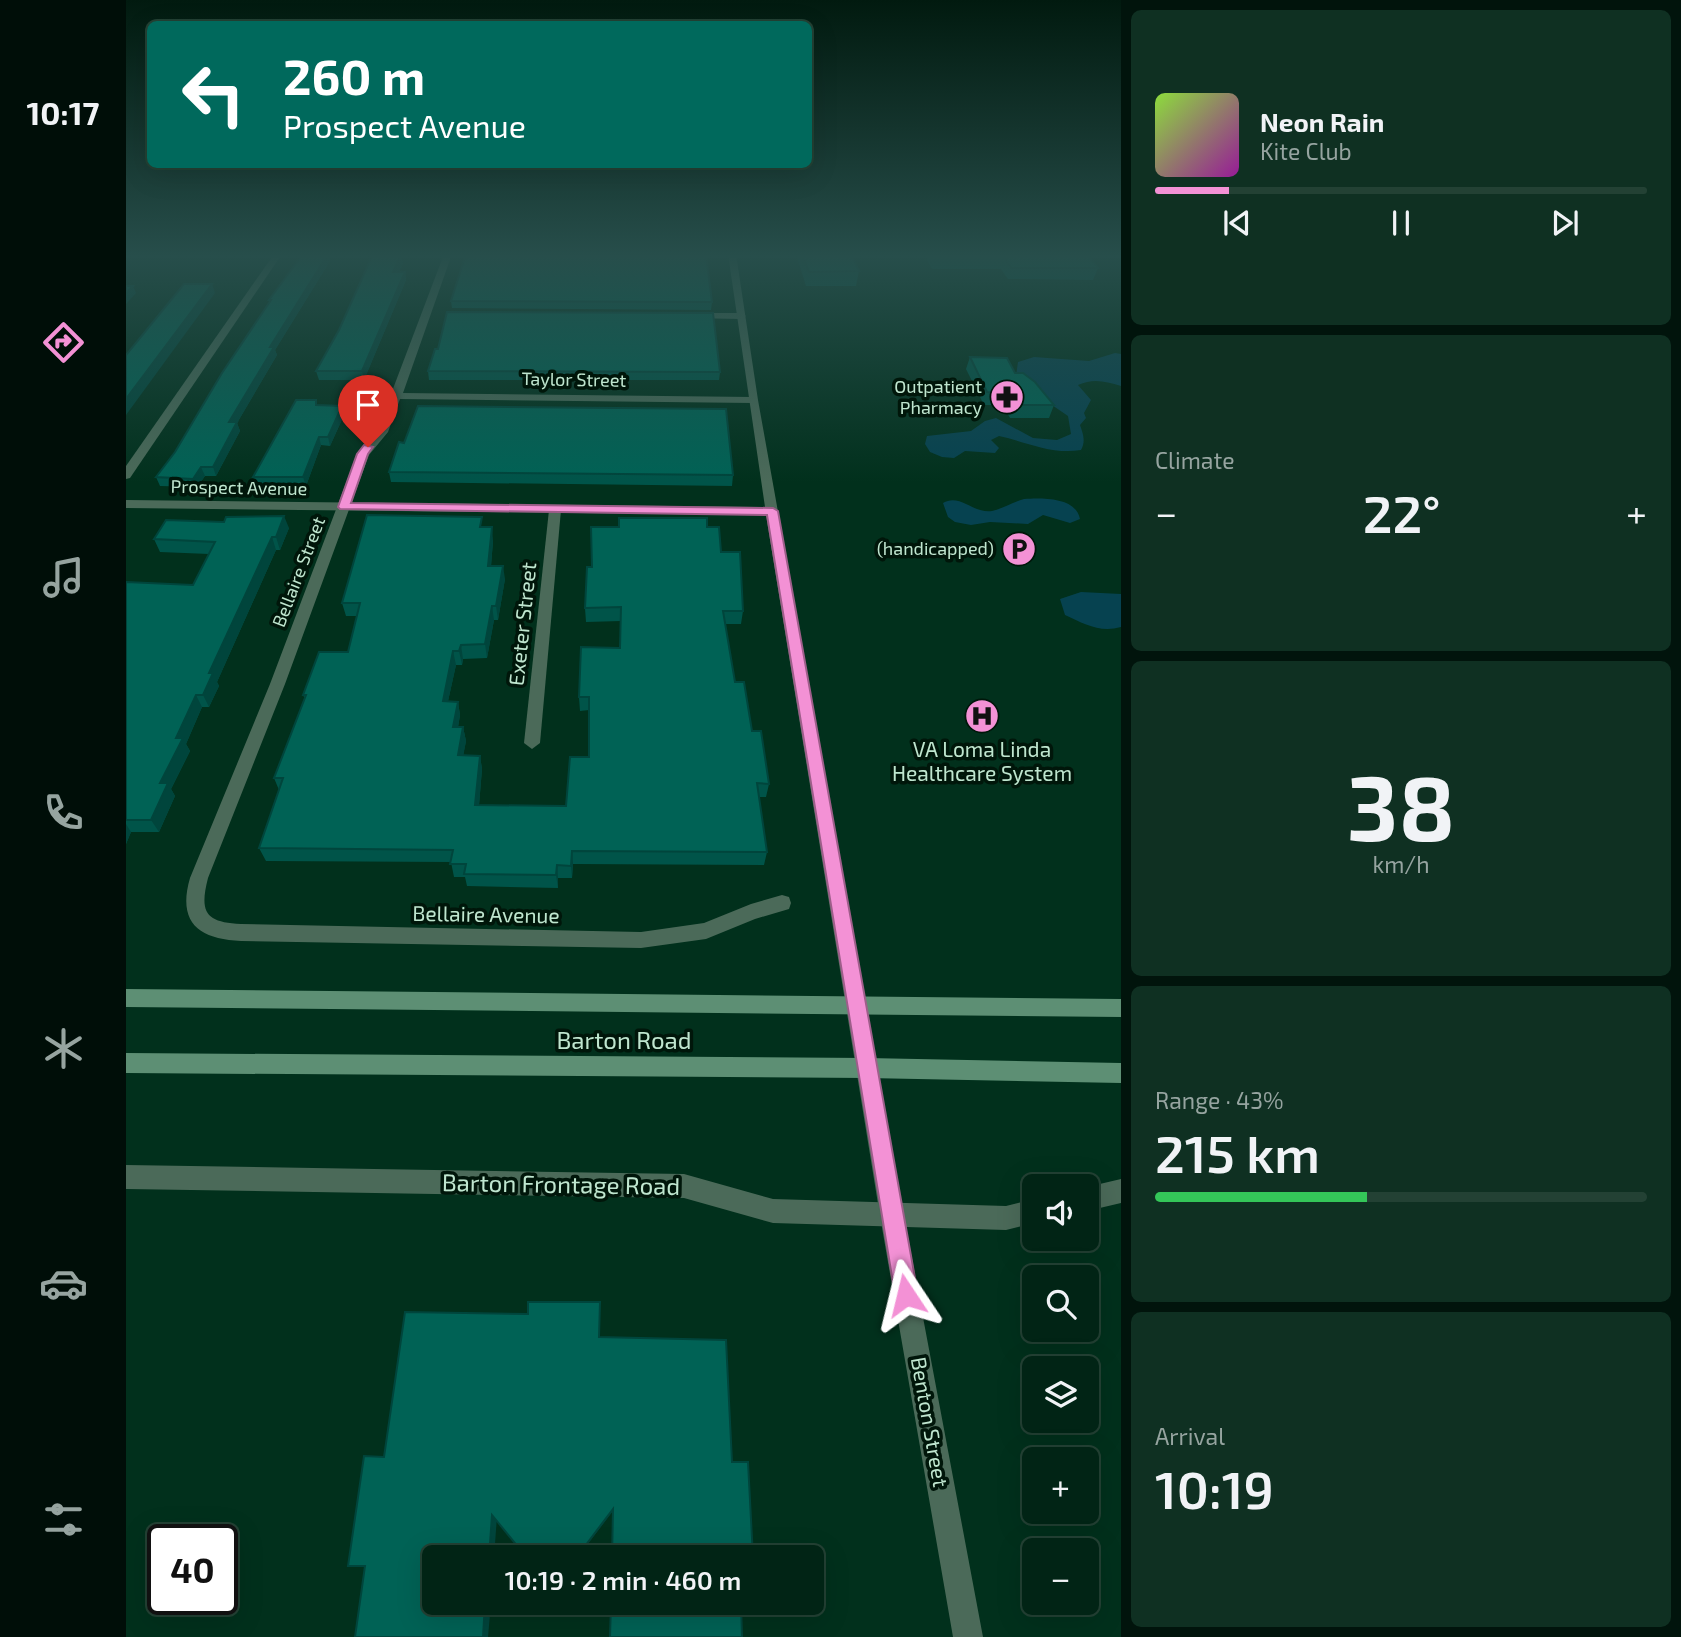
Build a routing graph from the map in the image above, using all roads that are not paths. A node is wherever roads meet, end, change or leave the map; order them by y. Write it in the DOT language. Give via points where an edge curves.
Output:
graph roads {
  1 [pos="225,330"];
  2 [pos="426,330"];
  3 [pos="743,330"];
  4 [pos="396,396"];
  5 [pos="753,400"];
  6 [pos="126,475"];
  7 [pos="126,504"];
  8 [pos="344,507"];
  9 [pos="555,510"];
  10 [pos="773,511"];
  11 [pos="532,743"];
  12 [pos="782,903"];
  13 [pos="194,908"];
  14 [pos="126,998"];
  15 [pos="857,1004"];
  16 [pos="1121,1008"];
  17 [pos="126,1063"];
  18 [pos="867,1068"];
  19 [pos="1121,1073"];
  20 [pos="126,1177"];
  21 [pos="1121,1191"];
  22 [pos="1099,1196"];
  23 [pos="1022,1214"];
  24 [pos="892,1216"];
  25 [pos="968,1637"];
  1 -- 6 [label="street"];
  2 -- 4 [label="street, Bellaire Street"];
  3 -- 5 [label="street, Benton Street"];
  4 -- 5 [label="street, Taylor Street"];
  4 -- 8 [label="street, Bellaire Street" via="382,432 363,454"];
  5 -- 10 [label="street, Benton Street"];
  7 -- 8 [label="street, Prospect Avenue"];
  8 -- 9 [label="street, Prospect Avenue"];
  8 -- 13 [label="street, Bellaire Street" via="195,891"];
  9 -- 10 [label="street, Prospect Avenue"];
  9 -- 11 [label="street, Exeter Street"];
  10 -- 15 [label="street, Benton Street"];
  12 -- 13 [label="street, Bellaire Avenue" via="706,932 641,940 249,933 215,930 200,920"];
  14 -- 15 [label="main road, Barton Road"];
  15 -- 16 [label="main road, Barton Road"];
  15 -- 18 [label="street, Benton Street"];
  17 -- 18 [label="main road, Barton Road"];
  18 -- 19 [label="main road, Barton Road"];
  18 -- 24 [label="street, Benton Street"];
  20 -- 24 [label="street, Barton Frontage Road" via="684,1186 773,1211"];
  21 -- 22 [label="street"];
  23 -- 24 [label="street, Barton Frontage Road" via="1006,1218"];
  24 -- 25 [label="street, Benton Street"];
}
